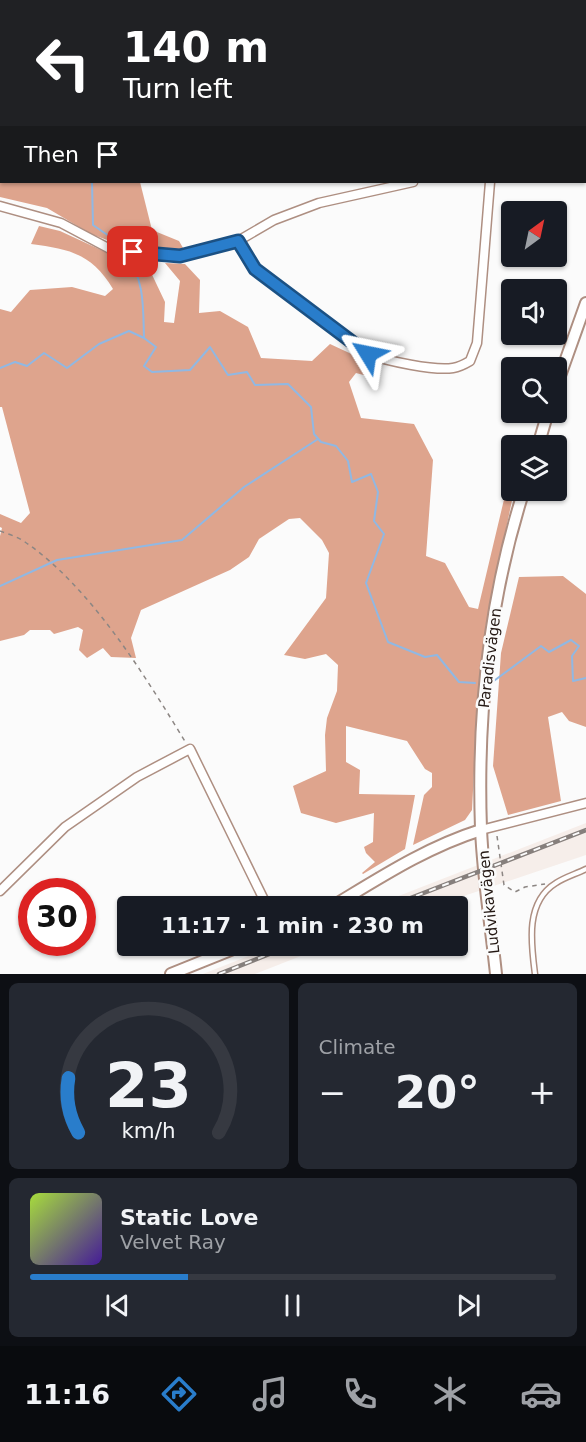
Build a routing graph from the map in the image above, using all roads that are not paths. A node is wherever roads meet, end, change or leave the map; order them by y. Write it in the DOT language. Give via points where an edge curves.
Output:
graph roads {
  1 [pos="408,183"];
  2 [pos="490,183"];
  3 [pos="0,206"];
  4 [pos="238,241"];
  5 [pos="586,303"];
  6 [pos="567,357"];
  7 [pos="521,501"];
  8 [pos="586,803"];
  9 [pos="482,830"];
  10 [pos="586,869"];
  11 [pos="0,891"];
  12 [pos="262,896"];
  13 [pos="350,896"];
  14 [pos="216,956"];
  15 [pos="171,974"];
  16 [pos="496,974"];
  17 [pos="535,974"];
  1 -- 4 [label="street" via="320,202 274,220"];
  2 -- 4 [label="street" via="477,343 470,361 452,368 368,354 255,269"];
  3 -- 4 [label="street" via="61,224 110,249 180,256"];
  5 -- 6 [label="street"];
  7 -- 9 [label="street, Paradisvägen" via="502,570 486,665"];
  8 -- 9 [label="street"];
  9 -- 13 [label="street" via="424,852"];
  9 -- 16 [label="street, Ludvikavägen"];
  10 -- 17 [label="lane" via="554,883 537,901 531,931"];
  11 -- 12 [label="street" via="65,827 137,777 190,749"];
  14 -- 15 [label="street"];
}
